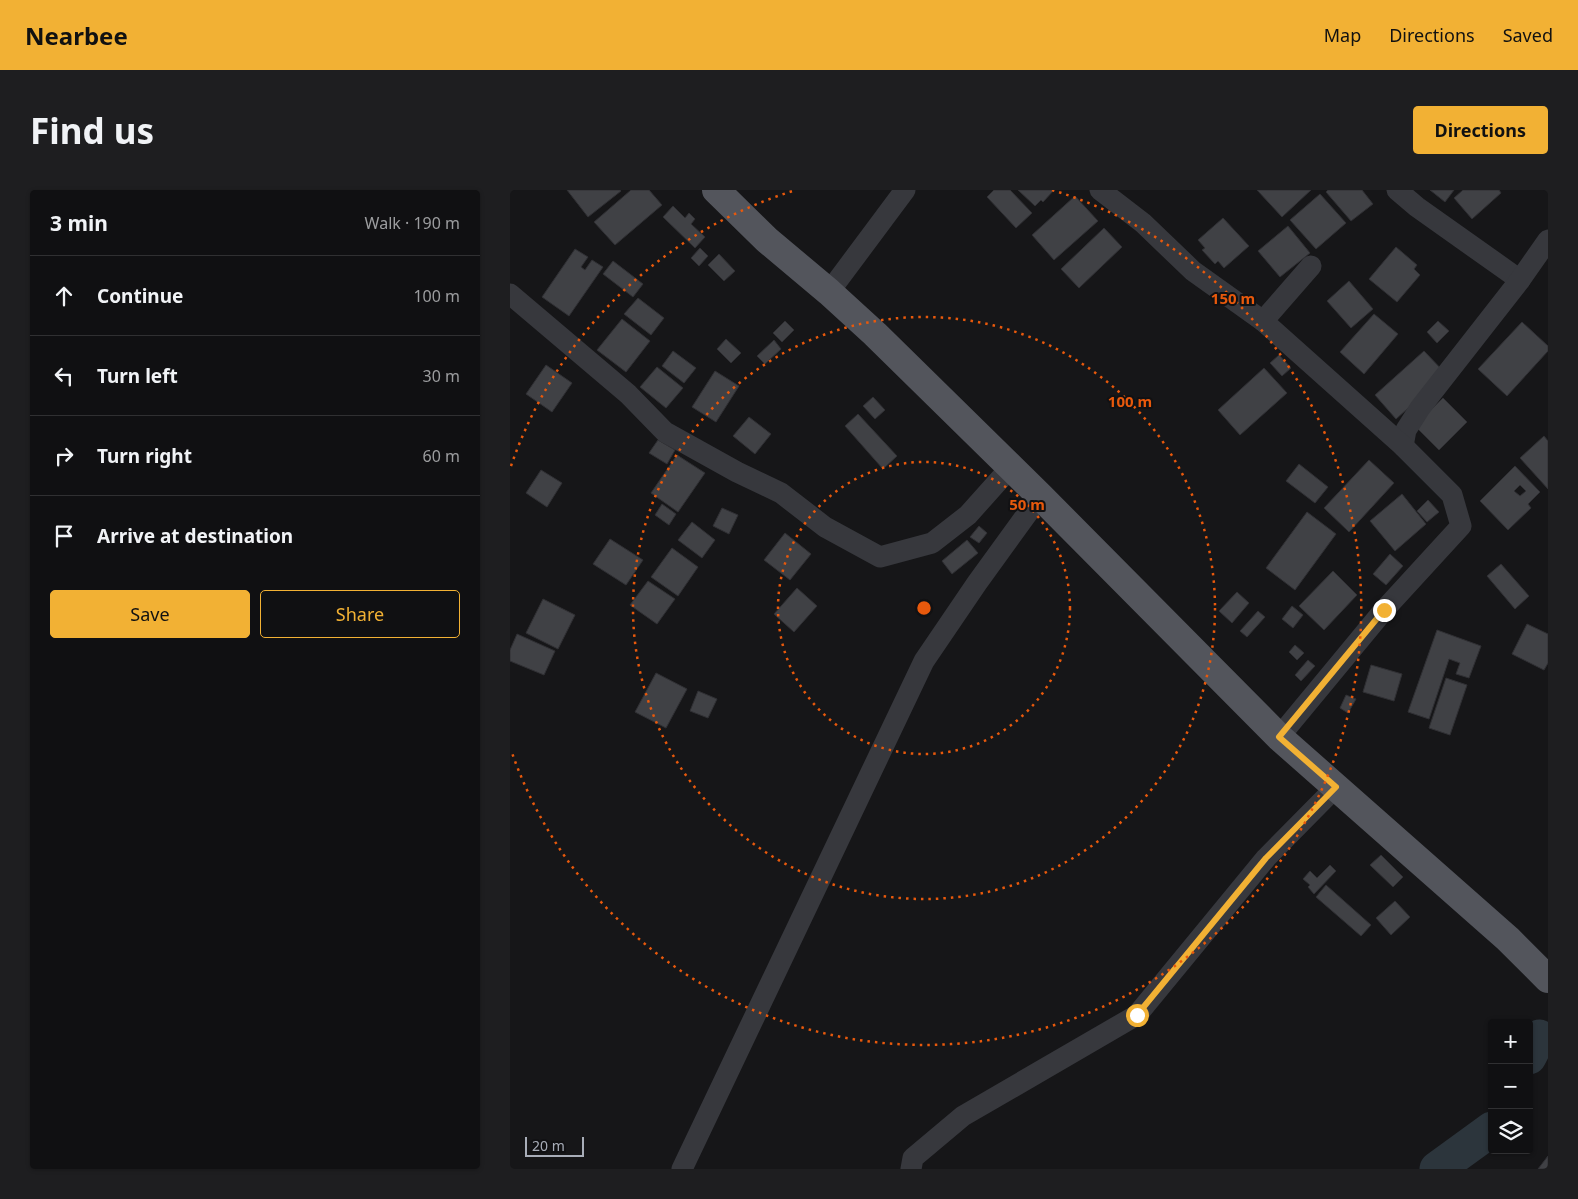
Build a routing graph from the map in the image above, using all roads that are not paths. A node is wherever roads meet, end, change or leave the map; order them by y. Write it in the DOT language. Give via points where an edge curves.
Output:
graph roads {
  1 [pos="716,190"];
  2 [pos="905,190"];
  3 [pos="1100,190"];
  4 [pos="1397,190"];
  5 [pos="1548,240"];
  6 [pos="1311,266"];
  7 [pos="1520,280"];
  8 [pos="829,292"];
  9 [pos="510,294"];
  10 [pos="1263,321"];
  11 [pos="1403,446"];
  12 [pos="1010,468"];
  13 [pos="1040,496"];
  14 [pos="1279,737"];
  15 [pos="1336,787"];
  16 [pos="1548,979"];
  17 [pos="682,1169"];
  18 [pos="911,1169"];
  1 -- 8 [label="main road"];
  2 -- 8 [label="street"];
  3 -- 10 [label="street" via="1143,223 1193,271"];
  4 -- 7 [label="street"];
  5 -- 7 [label="street"];
  6 -- 10 [label="street"];
  7 -- 11 [label="street" via="1420,408 1406,430"];
  8 -- 12 [label="main road"];
  9 -- 12 [label="street" via="628,394 665,432 781,493 825,527 880,558 932,543 968,515"];
  10 -- 11 [label="street"];
  11 -- 14 [label="street" via="1452,495 1461,526 1384,610"];
  12 -- 13 [label="main road"];
  13 -- 14 [label="main road"];
  13 -- 17 [label="street" via="924,661"];
  14 -- 15 [label="main road"];
  15 -- 16 [label="main road" via="1508,939"];
  15 -- 18 [label="street" via="1266,858 1137,1015 963,1116 913,1158"];
}
